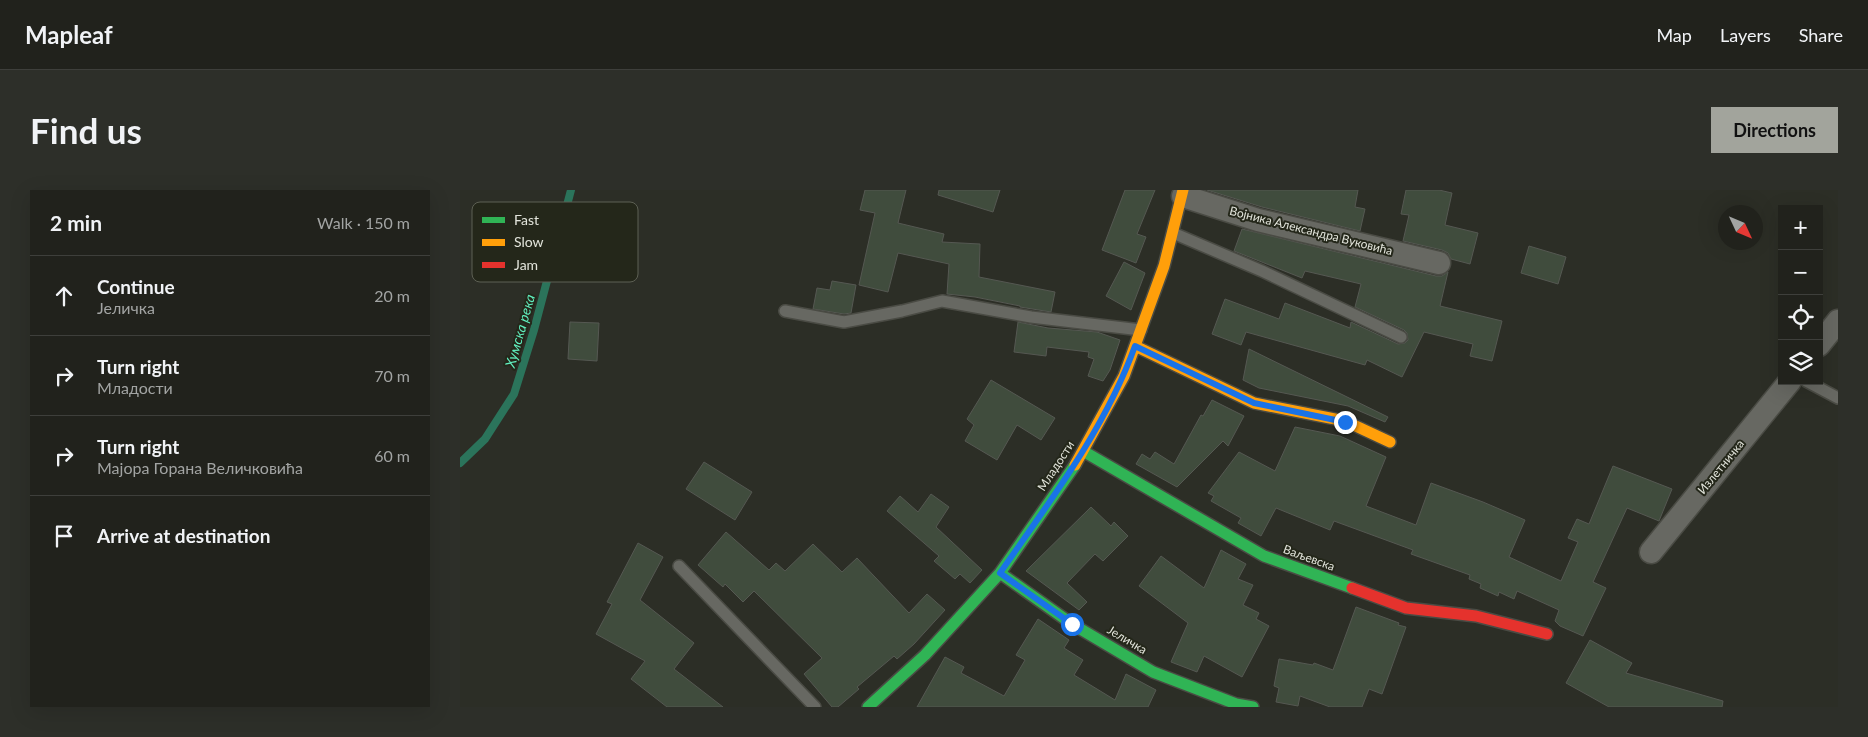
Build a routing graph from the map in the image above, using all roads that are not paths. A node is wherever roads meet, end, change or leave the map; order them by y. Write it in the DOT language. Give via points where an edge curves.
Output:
graph roads {
  1 [pos="1183,193"];
  2 [pos="1173,233"];
  3 [pos="1439,263"];
  4 [pos="785,311"];
  5 [pos="1838,321"];
  6 [pos="1141,330"];
  7 [pos="1402,337"];
  8 [pos="1822,340"];
  9 [pos="1135,346"];
  10 [pos="1787,385"];
  11 [pos="1814,385"];
  12 [pos="1838,398"];
  13 [pos="1390,442"];
  14 [pos="1083,451"];
  15 [pos="1652,552"];
  16 [pos="679,566"];
  17 [pos="1000,573"];
  18 [pos="1547,634"];
  19 [pos="815,707"];
  20 [pos="868,707"];
  21 [pos="1253,707"];
  1 -- 2 [label="street, Младости"];
  1 -- 3 [label="street, Војника Александра Вуковића" via="1258,220"];
  2 -- 6 [label="street, Младости"];
  2 -- 7 [label="lane"];
  4 -- 6 [label="lane" via="844,322 942,301 1031,317"];
  5 -- 8 [label="street"];
  6 -- 9 [label="street, Младости"];
  9 -- 13 [label="street" via="1254,403 1345,422"];
  9 -- 14 [label="street, Младости" via="1124,376"];
  10 -- 15 [label="street, Излетничка"];
  11 -- 12 [label="lane"];
  14 -- 17 [label="street, Младости"];
  14 -- 18 [label="street, Ваљевска" via="1264,556 1406,608 1476,616"];
  16 -- 19 [label="lane"];
  17 -- 20 [label="street, Младости" via="926,655"];
  17 -- 21 [label="street, Јеличка" via="1072,624 1153,672 1236,704"];
}
